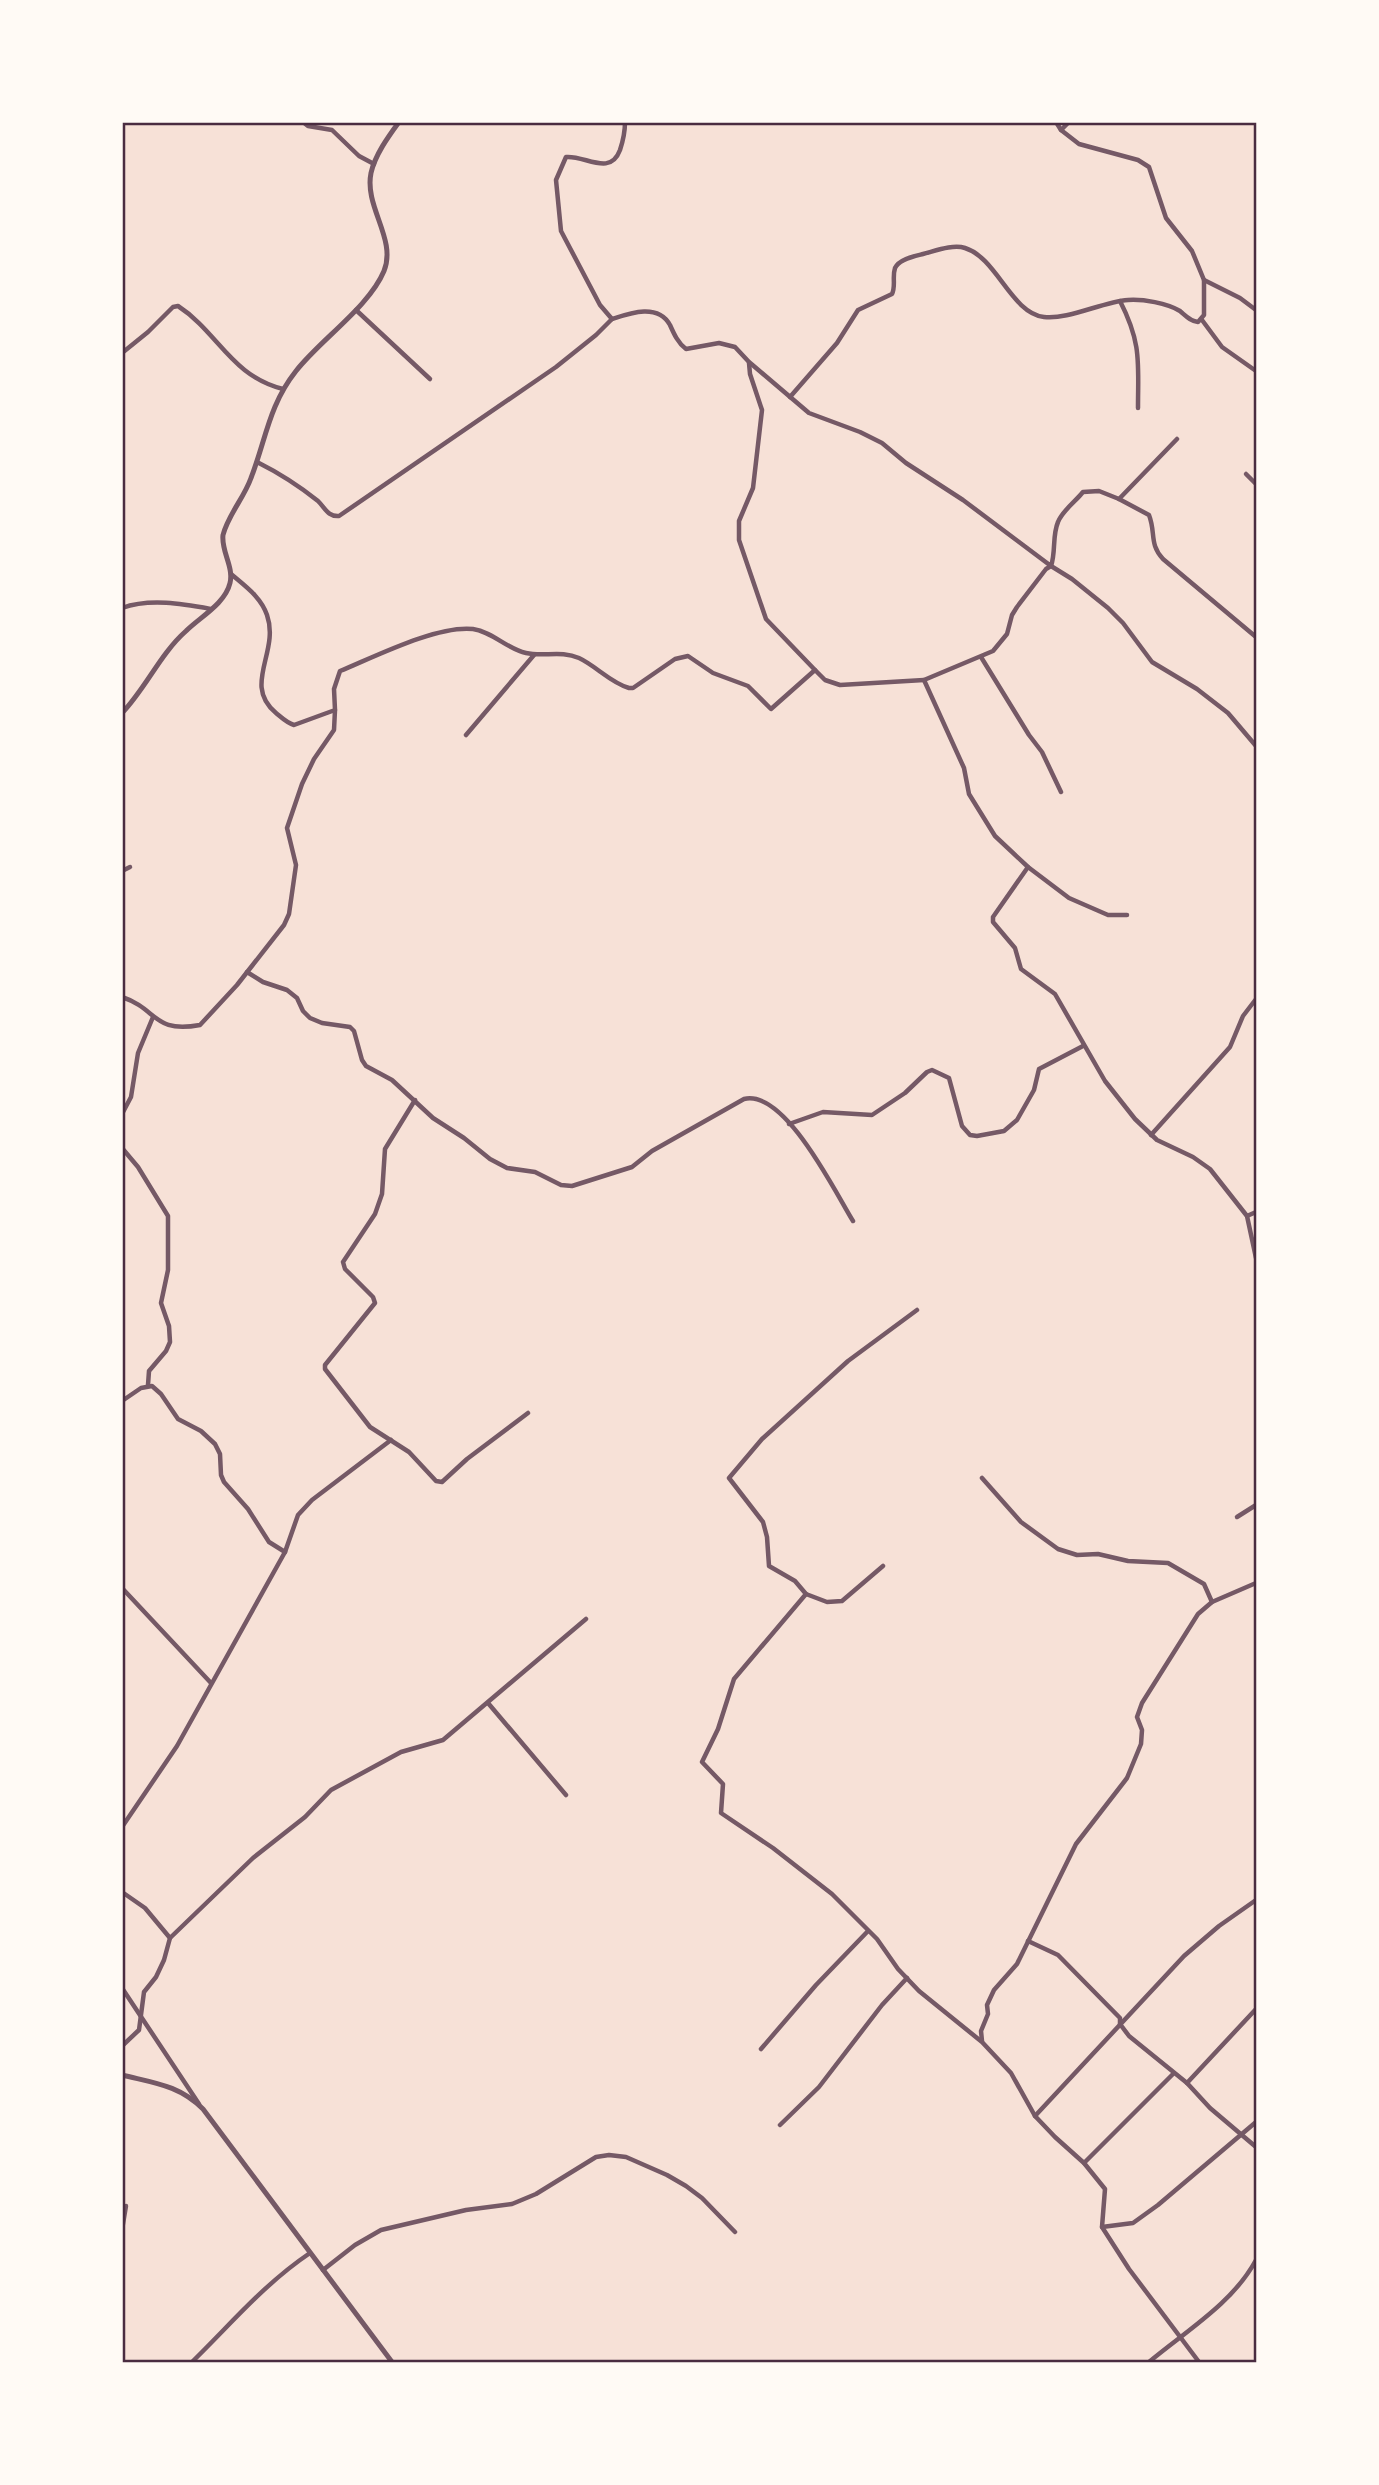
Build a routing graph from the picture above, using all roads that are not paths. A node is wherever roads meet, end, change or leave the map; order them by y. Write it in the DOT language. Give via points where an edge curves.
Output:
graph roads {
  1 [pos="303,122"];
  2 [pos="399,122"];
  3 [pos="625,122"];
  4 [pos="1056,122"];
  5 [pos="1069,122"];
  6 [pos="1061,130"];
  7 [pos="374,164"];
  8 [pos="1203,280"];
  9 [pos="1120,301"];
  10 [pos="355,309"];
  11 [pos="1256,310"];
  12 [pos="612,319"];
  13 [pos="1202,320"];
  14 [pos="122,353"];
  15 [pos="749,362"];
  16 [pos="1256,371"];
  17 [pos="430,379"];
  18 [pos="284,389"];
  19 [pos="790,397"];
  20 [pos="1138,408"];
  21 [pos="1177,439"];
  22 [pos="257,462"];
  23 [pos="1246,474"];
  24 [pos="1256,484"];
  25 [pos="1119,499"];
  26 [pos="1051,566"];
  27 [pos="230,573"];
  28 [pos="122,608"];
  29 [pos="211,609"];
  30 [pos="1256,637"];
  31 [pos="534,654"];
  32 [pos="981,657"];
  33 [pos="815,670"];
  34 [pos="924,680"];
  35 [pos="335,710"];
  36 [pos="122,713"];
  37 [pos="466,735"];
  38 [pos="1256,746"];
  39 [pos="1061,792"];
  40 [pos="130,867"];
  41 [pos="1028,867"];
  42 [pos="122,871"];
  43 [pos="1127,915"];
  44 [pos="247,972"];
  45 [pos="122,997"];
  46 [pos="1256,999"];
  47 [pos="153,1017"];
  48 [pos="1083,1046"];
  49 [pos="415,1100"];
  50 [pos="122,1114"];
  51 [pos="789,1124"];
  52 [pos="1151,1135"];
  53 [pos="122,1148"];
  54 [pos="1256,1212"];
  55 [pos="1247,1216"];
  56 [pos="853,1221"];
  57 [pos="1256,1258"];
  58 [pos="917,1310"];
  59 [pos="148,1385"];
  60 [pos="122,1401"];
  61 [pos="528,1413"];
  62 [pos="391,1440"];
  63 [pos="982,1478"];
  64 [pos="1256,1505"];
  65 [pos="1237,1517"];
  66 [pos="285,1552"];
  67 [pos="883,1566"];
  68 [pos="1256,1583"];
  69 [pos="122,1588"];
  70 [pos="806,1594"];
  71 [pos="1212,1602"];
  72 [pos="586,1619"];
  73 [pos="211,1683"];
  74 [pos="488,1703"];
  75 [pos="566,1795"];
  76 [pos="122,1827"];
  77 [pos="122,1892"];
  78 [pos="1256,1899"];
  79 [pos="868,1930"];
  80 [pos="170,1938"];
  81 [pos="1028,1941"];
  82 [pos="907,1978"];
  83 [pos="122,1987"];
  84 [pos="1256,2009"];
  85 [pos="140,2014"];
  86 [pos="1120,2024"];
  87 [pos="982,2042"];
  88 [pos="122,2046"];
  89 [pos="761,2049"];
  90 [pos="1173,2074"];
  91 [pos="122,2075"];
  92 [pos="1187,2083"];
  93 [pos="203,2109"];
  94 [pos="1035,2116"];
  95 [pos="1256,2122"];
  96 [pos="780,2125"];
  97 [pos="1241,2136"];
  98 [pos="1256,2147"];
  99 [pos="1084,2163"];
  100 [pos="126,2206"];
  101 [pos="1102,2227"];
  102 [pos="122,2230"];
  103 [pos="735,2232"];
  104 [pos="310,2253"];
  105 [pos="1256,2260"];
  106 [pos="323,2270"];
  107 [pos="1179,2337"];
  108 [pos="192,2362"];
  109 [pos="392,2362"];
  110 [pos="1149,2362"];
  111 [pos="1199,2362"];
  1 -- 7 [label="street" via="332,130"];
  2 -- 7 [label="street"];
  3 -- 12 [label="street" via="622,145 611,162 601,165 566,157 555,180 561,231"];
  4 -- 6 [label="street"];
  5 -- 6 [label="street"];
  6 -- 8 [label="street" via="1079,144 1149,167 1166,218 1192,251"];
  7 -- 10 [label="street" via="370,190 387,257 380,278"];
  8 -- 11 [label="street"];
  8 -- 13 [label="street"];
  9 -- 13 [label="street" via="1151,302 1172,307 1192,321"];
  9 -- 19 [label="street" via="1046,317 1026,310 992,269 967,248 920,255 899,263 892,294 858,310 837,343"];
  9 -- 20 [label="street" via="1138,349"];
  10 -- 17 [label="street"];
  10 -- 18 [label="street"];
  12 -- 15 [label="street" via="659,313 682,347 727,343"];
  12 -- 22 [label="street" via="556,367 339,516 330,515 285,475"];
  13 -- 16 [label="street" via="1222,347"];
  14 -- 18 [label="street" via="178,306 242,370"];
  15 -- 19 [label="street"];
  15 -- 33 [label="street" via="762,410 753,488 739,521 739,540 766,619"];
  18 -- 22 [label="street" via="269,417"];
  19 -- 26 [label="street" via="809,413 882,443"];
  21 -- 25 [label="street"];
  22 -- 27 [label="street" via="223,535"];
  23 -- 24 [label="street"];
  25 -- 26 [label="street" via="1099,491 1083,492 1058,519"];
  25 -- 30 [label="street" via="1149,515 1155,550 1163,559"];
  26 -- 32 [label="street" via="1017,607 1000,645"];
  26 -- 38 [label="street" via="1108,608 1152,662 1228,713"];
  27 -- 29 [label="street" via="227,591"];
  27 -- 35 [label="street" via="262,604 268,618 270,641 261,690 267,705 294,725"];
  28 -- 29 [label="street" via="168,603"];
  29 -- 36 [label="street" via="177,640"];
  31 -- 33 [label="street" via="578,658 629,688 675,659 688,656 713,673 748,686 771,709"];
  31 -- 35 [label="street" via="512,649 472,629 434,634 340,671 334,689"];
  31 -- 37 [label="street"];
  32 -- 34 [label="street"];
  32 -- 39 [label="street" via="1042,752"];
  33 -- 34 [label="street" via="840,685"];
  34 -- 41 [label="street" via="976,806 995,836"];
  35 -- 44 [label="street" via="334,730 302,784 287,828 296,861 289,914"];
  40 -- 42 [label="street"];
  41 -- 43 [label="street" via="1069,898 1108,915"];
  41 -- 48 [label="street" via="993,922 1015,947 1021,969 1055,994"];
  44 -- 47 [label="street" via="200,1025 168,1025"];
  44 -- 49 [label="street" via="287,990 310,1018 350,1027 366,1066"];
  45 -- 47 [label="street"];
  46 -- 52 [label="street" via="1230,1047"];
  47 -- 50 [label="street"];
  48 -- 51 [label="street" via="1039,1069 1026,1105 1003,1132 977,1136 967,1132 949,1078 932,1070 872,1115 823,1112"];
  48 -- 52 [label="street" via="1118,1099"];
  49 -- 51 [label="street" via="496,1164 535,1172 568,1187 632,1167 652,1150 746,1097 764,1102"];
  49 -- 62 [label="street" via="385,1149 382,1194 375,1214 343,1262 373,1297 374,1306 324,1367 370,1427"];
  51 -- 56 [label="street" via="811,1149"];
  52 -- 55 [label="street" via="1210,1169"];
  53 -- 59 [label="street" via="168,1216 168,1270 161,1303 170,1342 149,1371"];
  54 -- 55 [label="street"];
  55 -- 57 [label="street"];
  58 -- 70 [label="street" via="848,1361 762,1439 729,1479 763,1522 769,1566 792,1579"];
  59 -- 60 [label="street"];
  59 -- 66 [label="street" via="178,1419 215,1444 224,1482 269,1542"];
  61 -- 62 [label="street" via="442,1482 431,1478 416,1458"];
  62 -- 66 [label="street" via="302,1509"];
  63 -- 71 [label="street" via="1021,1522 1058,1549 1077,1555 1168,1563 1204,1584"];
  64 -- 65 [label="street"];
  66 -- 73 [label="street"];
  67 -- 70 [label="street" via="842,1601 827,1602"];
  68 -- 71 [label="street"];
  69 -- 73 [label="street"];
  70 -- 79 [label="street" via="734,1679 702,1762 722,1782 724,1816 824,1886"];
  71 -- 81 [label="street" via="1198,1614 1142,1703 1137,1717 1141,1744 1127,1778 1076,1844"];
  72 -- 74 [label="street"];
  73 -- 76 [label="street" via="177,1746"];
  74 -- 75 [label="street"];
  74 -- 80 [label="street" via="443,1740 401,1752 331,1790"];
  77 -- 80 [label="street" via="145,1908"];
  78 -- 86 [label="street" via="1184,1956"];
  79 -- 82 [label="street"];
  79 -- 89 [label="street"];
  80 -- 85 [label="street" via="156,1977 144,1992"];
  81 -- 86 [label="street" via="1058,1955 1120,2018"];
  81 -- 87 [label="street" via="987,2005"];
  82 -- 87 [label="street"];
  82 -- 96 [label="street" via="819,2087"];
  83 -- 85 [label="street"];
  84 -- 92 [label="street"];
  85 -- 88 [label="street" via="139,2030"];
  85 -- 93 [label="street"];
  86 -- 90 [label="street"];
  86 -- 94 [label="street"];
  87 -- 94 [label="street" via="1011,2073"];
  90 -- 92 [label="street"];
  90 -- 99 [label="street"];
  91 -- 93 [label="street" via="176,2089"];
  92 -- 97 [label="street"];
  93 -- 104 [label="street"];
  94 -- 99 [label="street"];
  95 -- 97 [label="street"];
  97 -- 98 [label="street"];
  97 -- 101 [label="street" via="1133,2222"];
  99 -- 101 [label="street" via="1104,2189"];
  100 -- 102 [label="street"];
  101 -- 107 [label="street"];
  103 -- 106 [label="street" via="702,2198 667,2175 626,2157 609,2155 596,2157 512,2204 381,2230"];
  104 -- 106 [label="street"];
  104 -- 108 [label="street" via="282,2272"];
  105 -- 107 [label="street" via="1232,2294"];
  106 -- 109 [label="street"];
  107 -- 110 [label="street"];
  107 -- 111 [label="street"];
}
